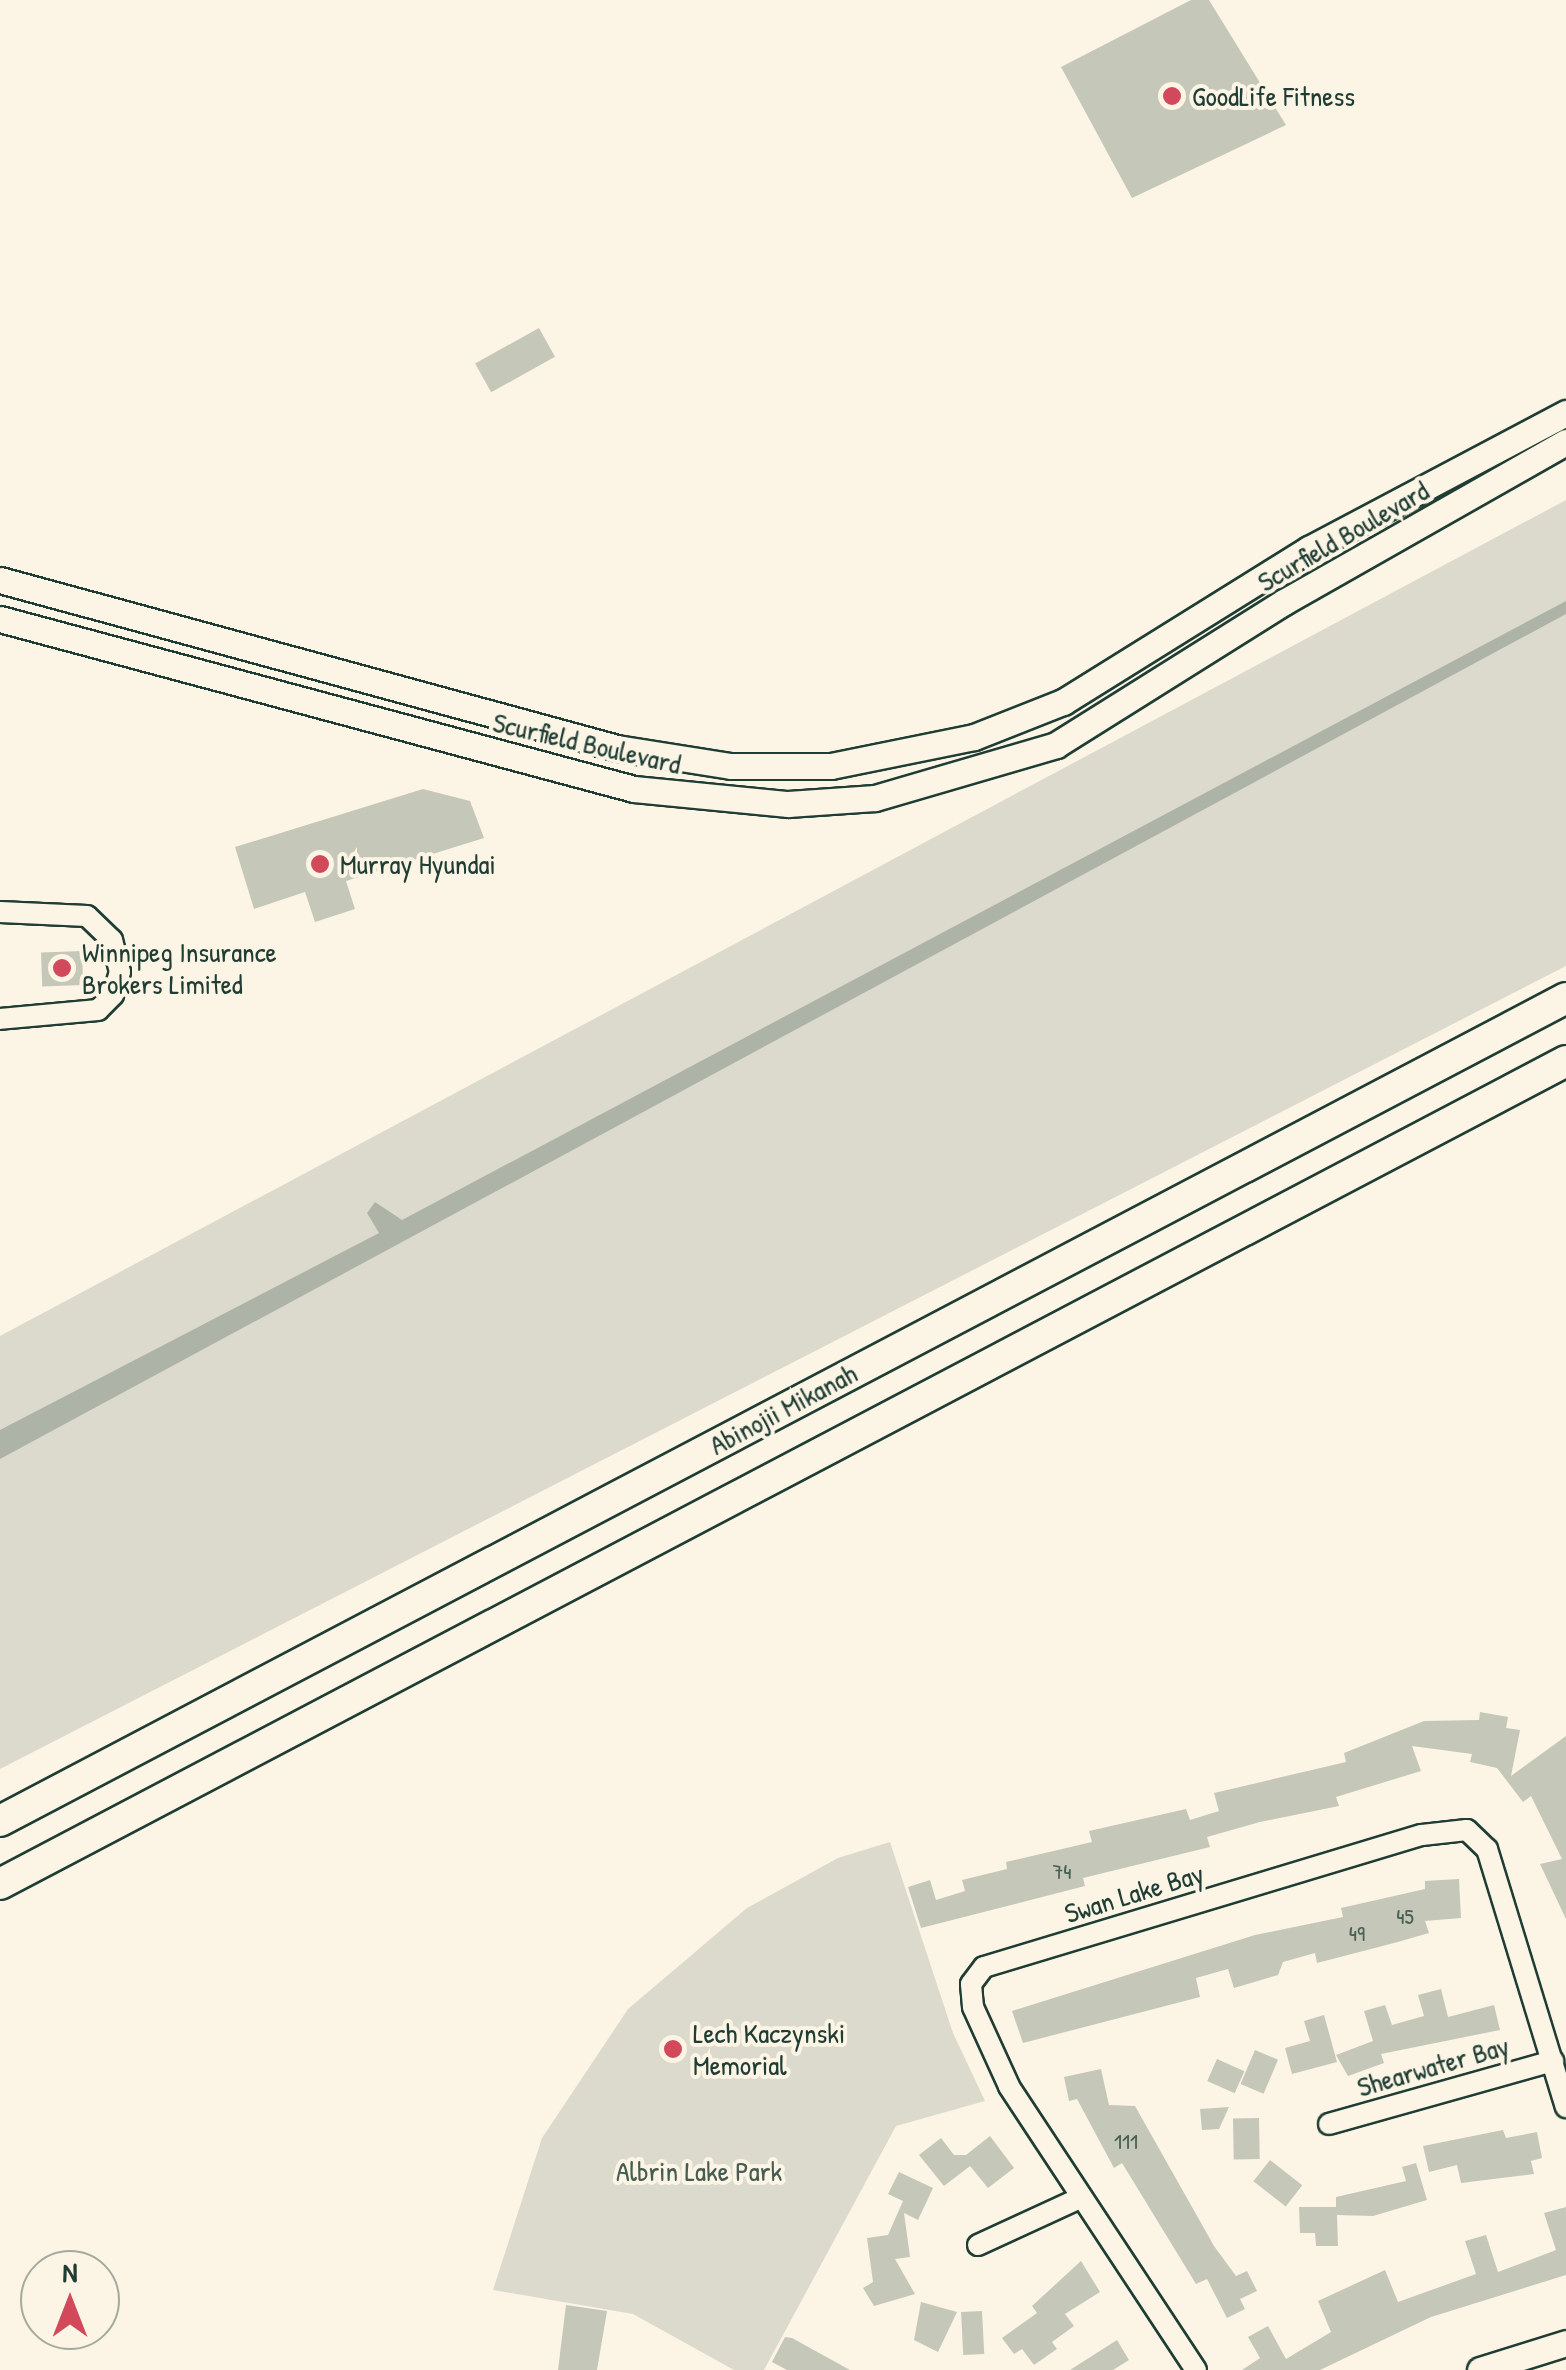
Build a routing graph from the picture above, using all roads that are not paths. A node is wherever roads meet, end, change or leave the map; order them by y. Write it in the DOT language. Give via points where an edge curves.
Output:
graph roads {
  1 [pos="1566,413"];
  2 [pos="1566,442"];
  3 [pos="0,580"];
  4 [pos="0,619"];
  5 [pos="0,912"];
  6 [pos="1566,998"];
  7 [pos="0,1019"];
  8 [pos="1566,1060"];
  9 [pos="0,1821"];
  10 [pos="0,1884"];
  11 [pos="1552,2060"];
  12 [pos="1566,2108"];
  13 [pos="1329,2124"];
  14 [pos="1078,2199"];
  15 [pos="978,2245"];
  16 [pos="1566,2342"];
  17 [pos="1196,2370"];
  18 [pos="1480,2370"];
  1 -- 3 [label="street, Scurfield Boulevard" via="1309,549 1064,702 974,737 831,766 685,762 617,748"];
  2 -- 4 [label="street, Scurfield Boulevard" via="1284,602 1056,745 875,798 788,804 634,789"];
  5 -- 7 [label="street" via="87,916 112,940 120,972 113,995 98,1010"];
  6 -- 9 [label="main road, Abinojii Mikanah"];
  8 -- 10 [label="main road, Abinojii Mikanah"];
  11 -- 12 [label="street, Swan Lake Bay"];
  11 -- 13 [label="street, Shearwater Bay"];
  11 -- 14 [label="street, Swan Lake Bay" via="1480,1836 1467,1830 1422,1835 976,1975 971,1996 983,2034"];
  14 -- 15 [label="street"];
  14 -- 17 [label="street, Swan Lake Bay"];
  16 -- 18 [label="street"];
}
